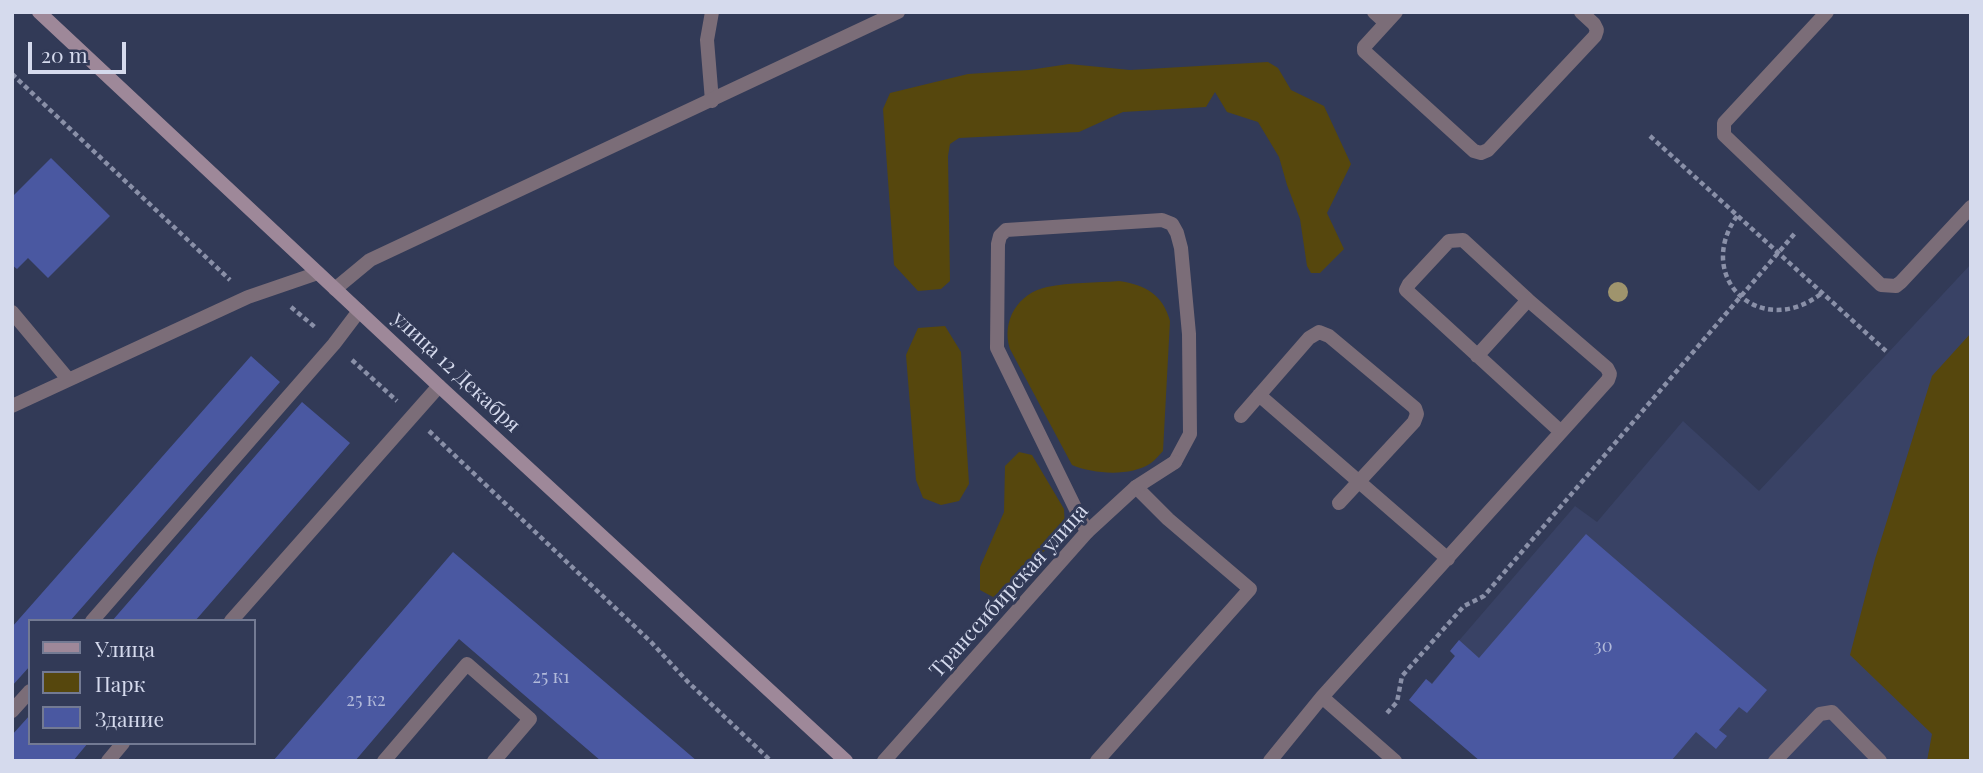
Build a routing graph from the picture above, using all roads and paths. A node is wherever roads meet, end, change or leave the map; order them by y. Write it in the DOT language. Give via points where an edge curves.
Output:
graph roads {
  1 [pos="39,12"];
  2 [pos="712,12"];
  3 [pos="898,12"];
  4 [pos="1374,12"];
  5 [pos="1581,12"];
  6 [pos="1827,12"];
  7 [pos="1391,18"];
  8 [pos="12,75"];
  9 [pos="712,101"];
  10 [pos="1650,136"];
  11 [pos="1971,207"];
  12 [pos="1737,216"];
  13 [pos="1808,217"];
  14 [pos="1778,253"];
  15 [pos="318,273"];
  16 [pos="335,289"];
  17 [pos="272,290"];
  18 [pos="1822,293"];
  19 [pos="1741,296"];
  20 [pos="248,297"];
  21 [pos="1528,300"];
  22 [pos="359,311"];
  23 [pos="12,312"];
  24 [pos="334,344"];
  25 [pos="1886,351"];
  26 [pos="1477,356"];
  27 [pos="68,379"];
  28 [pos="439,386"];
  29 [pos="1259,395"];
  30 [pos="12,405"];
  31 [pos="413,415"];
  32 [pos="1241,416"];
  33 [pos="1561,432"];
  34 [pos="1360,481"];
  35 [pos="1136,487"];
  36 [pos="1339,503"];
  37 [pos="1087,532"];
  38 [pos="1448,559"];
  39 [pos="94,619"];
  40 [pos="233,619"];
  41 [pos="28,693"];
  42 [pos="1322,697"];
  43 [pos="12,711"];
  44 [pos="1387,713"];
  45 [pos="121,745"];
  46 [pos="108,761"];
  47 [pos="384,761"];
  48 [pos="494,761"];
  49 [pos="771,761"];
  50 [pos="846,761"];
  51 [pos="884,761"];
  52 [pos="1097,761"];
  53 [pos="1270,761"];
  54 [pos="1395,761"];
  55 [pos="1775,761"];
  56 [pos="1880,761"];
  1 -- 15 [label="main road, улица 12 Декабря"];
  2 -- 9 [label="street" via="707,40"];
  3 -- 9 [label="street"];
  4 -- 7 [label="street"];
  5 -- 7 [label="street" via="1594,24 1595,36 1481,153 1366,54 1364,47"];
  6 -- 13 [label="street" via="1722,127 1724,135"];
  8 -- 20 [label="path"];
  9 -- 16 [label="street" via="370,260"];
  10 -- 12 [label="path"];
  11 -- 13 [label="street" via="1901,282 1888,287"];
  12 -- 14 [label="path"];
  12 -- 19 [label="path" via="1724,242 1723,257 1725,271"];
  13 -- 14 [label="path"];
  14 -- 18 [label="path"];
  14 -- 19 [label="path"];
  15 -- 16 [label="main road, улица 12 Декабря"];
  15 -- 17 [label="street"];
  16 -- 22 [label="main road, улица 12 Декабря"];
  17 -- 20 [label="street"];
  17 -- 24 [label="path"];
  18 -- 19 [label="path" via="1782,311 1753,305"];
  18 -- 25 [label="path"];
  19 -- 44 [label="path" via="1484,596 1464,606 1402,676 1397,702"];
  20 -- 27 [label="street"];
  21 -- 26 [label="street"];
  21 -- 26 [label="street" via="1463,240 1449,241 1409,284 1409,295"];
  21 -- 33 [label="street" via="1610,374"];
  22 -- 24 [label="street"];
  22 -- 28 [label="main road, улица 12 Декабря"];
  23 -- 27 [label="street"];
  24 -- 31 [label="path"];
  24 -- 39 [label="street"];
  26 -- 33 [label="street"];
  27 -- 30 [label="street"];
  28 -- 31 [label="street"];
  28 -- 50 [label="main road, улица 12 Декабря"];
  29 -- 32 [label="street"];
  29 -- 34 [label="street"];
  29 -- 34 [label="street" via="1319,332 1415,408 1414,422"];
  31 -- 40 [label="street"];
  31 -- 49 [label="path"];
  33 -- 38 [label="street"];
  34 -- 36 [label="street"];
  34 -- 38 [label="street"];
  35 -- 37 [label="street, Транссибирская улица"];
  35 -- 37 [label="street, Транссибирская улица" via="1175,463 1190,434 1181,248 1172,224 1162,220 1006,230 998,244 997,348"];
  35 -- 52 [label="street" via="1250,589"];
  37 -- 51 [label="street, Транссибирская улица"];
  38 -- 42 [label="street"];
  41 -- 43 [label="street"];
  42 -- 53 [label="street"];
  42 -- 54 [label="street"];
  45 -- 46 [label="street"];
  47 -- 48 [label="street" via="467,664 530,719"];
  55 -- 56 [label="street" via="1820,714 1832,712"];
}
